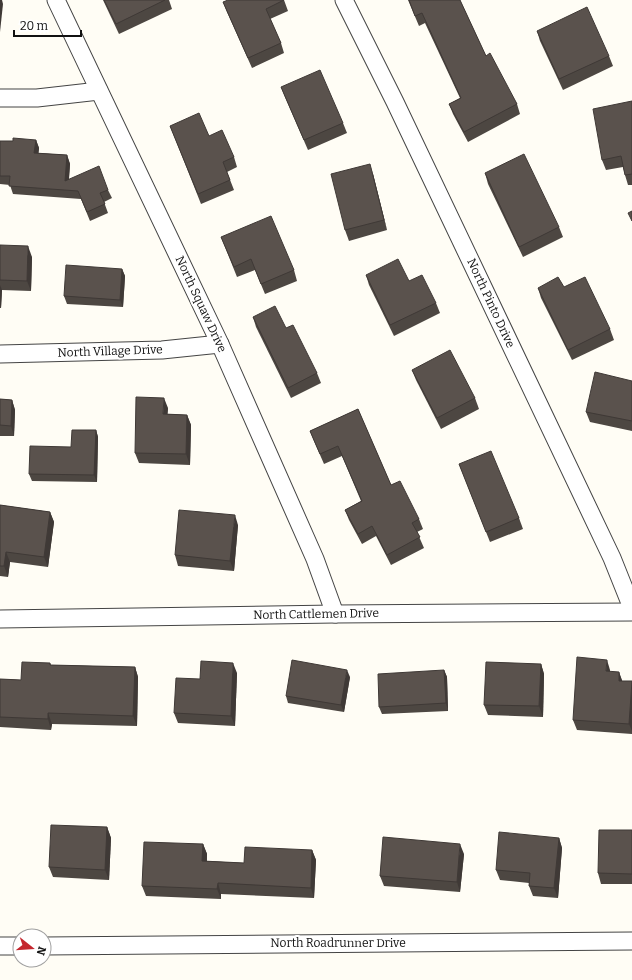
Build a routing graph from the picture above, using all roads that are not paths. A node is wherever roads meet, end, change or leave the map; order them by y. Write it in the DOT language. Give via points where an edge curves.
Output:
graph roads {
  1 [pos="56,0"];
  2 [pos="344,0"];
  3 [pos="99,91"];
  4 [pos="0,98"];
  5 [pos="220,344"];
  6 [pos="0,354"];
  7 [pos="632,608"];
  8 [pos="632,612"];
  9 [pos="335,614"];
  10 [pos="0,619"];
  11 [pos="632,941"];
  12 [pos="0,946"];
  13 [pos="12,946"];
  14 [pos="52,946"];
  1 -- 3 [label="street, North Squaw Drive"];
  2 -- 7 [label="street, North Pinto Drive" via="609,551"];
  3 -- 4 [label="street" via="37,98"];
  3 -- 5 [label="street, North Squaw Drive"];
  5 -- 6 [label="street, North Village Drive" via="162,350"];
  5 -- 9 [label="street, North Squaw Drive" via="315,559"];
  8 -- 9 [label="street, North Cattlemen Drive"];
  9 -- 10 [label="street, North Cattlemen Drive"];
  11 -- 14 [label="street, North Roadrunner Drive"];
  12 -- 13 [label="street"];
}
